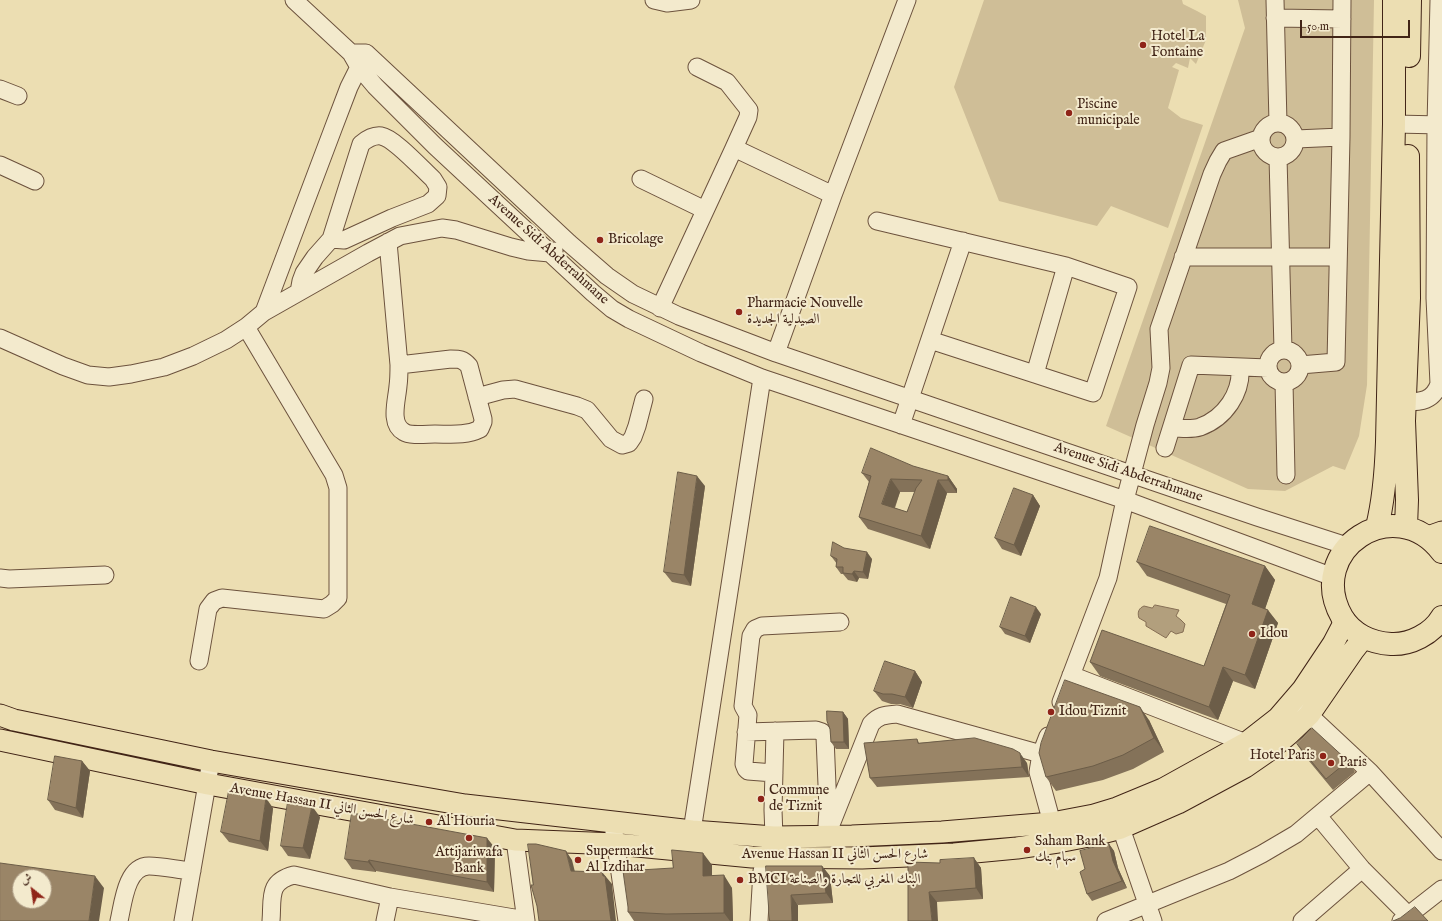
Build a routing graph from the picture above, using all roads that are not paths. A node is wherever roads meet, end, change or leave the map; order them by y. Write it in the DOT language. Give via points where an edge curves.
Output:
graph roads {
  1 [pos="294,0"];
  2 [pos="654,0"];
  3 [pos="691,0"];
  4 [pos="907,0"];
  5 [pos="1275,0"];
  6 [pos="1342,0"];
  7 [pos="1394,0"];
  8 [pos="1410,0"];
  9 [pos="1439,0"];
  10 [pos="1275,18"];
  11 [pos="1342,19"];
  12 [pos="359,58"];
  13 [pos="697,67"];
  14 [pos="0,89"];
  15 [pos="18,96"];
  16 [pos="1278,123"];
  17 [pos="1401,124"];
  18 [pos="1439,125"];
  19 [pos="1341,137"];
  20 [pos="1261,138"];
  21 [pos="1296,139"];
  22 [pos="734,148"];
  23 [pos="1278,157"];
  24 [pos="0,165"];
  25 [pos="641,179"];
  26 [pos="35,181"];
  27 [pos="833,195"];
  28 [pos="705,210"];
  29 [pos="877,221"];
  30 [pos="331,239"];
  31 [pos="388,242"];
  32 [pos="963,242"];
  33 [pos="569,243"];
  34 [pos="550,253"];
  35 [pos="1183,257"];
  36 [pos="1338,257"];
  37 [pos="1281,258"];
  38 [pos="1066,266"];
  39 [pos="299,292"];
  40 [pos="1400,298"];
  41 [pos="1438,298"];
  42 [pos="660,308"];
  43 [pos="264,312"];
  44 [pos="246,328"];
  45 [pos="0,338"];
  46 [pos="930,340"];
  47 [pos="1283,350"];
  48 [pos="776,353"];
  49 [pos="399,365"];
  50 [pos="1300,365"];
  51 [pos="1240,367"];
  52 [pos="1268,368"];
  53 [pos="1035,374"];
  54 [pos="762,378"];
  55 [pos="1284,382"];
  56 [pos="477,397"];
  57 [pos="644,399"];
  58 [pos="910,399"];
  59 [pos="1405,402"];
  60 [pos="901,425"];
  61 [pos="1172,428"];
  62 [pos="1165,448"];
  63 [pos="1133,474"];
  64 [pos="1286,475"];
  65 [pos="1125,500"];
  66 [pos="1377,527"];
  67 [pos="1406,527"];
  68 [pos="1439,545"];
  69 [pos="1347,546"];
  70 [pos="105,575"];
  71 [pos="1333,577"];
  72 [pos="0,578"];
  73 [pos="1345,621"];
  74 [pos="840,622"];
  75 [pos="1439,628"];
  76 [pos="1364,638"];
  77 [pos="199,661"];
  78 [pos="1071,675"];
  79 [pos="1292,704"];
  80 [pos="1309,715"];
  81 [pos="7,718"];
  82 [pos="775,731"];
  83 [pos="746,732"];
  84 [pos="76,733"];
  85 [pos="3,741"];
  86 [pos="1246,743"];
  87 [pos="1041,754"];
  88 [pos="71,755"];
  89 [pos="211,761"];
  90 [pos="1370,772"];
  91 [pos="774,773"];
  92 [pos="208,784"];
  93 [pos="465,805"];
  94 [pos="1318,816"];
  95 [pos="612,822"];
  96 [pos="1052,823"];
  97 [pos="1121,828"];
  98 [pos="460,830"];
  99 [pos="692,831"];
  100 [pos="765,837"];
  101 [pos="826,837"];
  102 [pos="515,840"];
  103 [pos="616,844"];
  104 [pos="1442,851"];
  105 [pos="762,862"];
  106 [pos="1362,868"];
  107 [pos="192,871"];
  108 [pos="1442,889"];
  109 [pos="390,897"];
  110 [pos="1148,904"];
  111 [pos="1404,918"];
  112 [pos="119,921"];
  113 [pos="183,921"];
  114 [pos="271,921"];
  115 [pos="385,921"];
  116 [pos="526,921"];
  117 [pos="627,921"];
  118 [pos="759,921"];
  119 [pos="1106,921"];
  120 [pos="1153,921"];
  121 [pos="1302,921"];
  1 -- 12 [label="street, Avenue Sidi Abderrahmane"];
  2 -- 3 [label="street" via="667,3"];
  4 -- 27 [label="street"];
  5 -- 10 [label="street"];
  6 -- 11 [label="street"];
  7 -- 17 [label="highway"];
  8 -- 17 [label="highway"];
  9 -- 18 [label="street"];
  10 -- 11 [label="street"];
  10 -- 16 [label="street"];
  11 -- 19 [label="street"];
  12 -- 33 [label="street, Avenue Sidi Abderrahmane"];
  12 -- 34 [label="street, Avenue Sidi Abderrahmane" via="375,86"];
  12 -- 43 [label="street"];
  13 -- 22 [label="street" via="727,82 749,110"];
  14 -- 15 [label="street"];
  16 -- 20 [label="street" via="1267,127"];
  16 -- 21 [label="street" via="1291,128"];
  17 -- 18 [label="street"];
  17 -- 40 [label="highway"];
  18 -- 41 [label="street"];
  19 -- 21 [label="street"];
  19 -- 36 [label="street"];
  20 -- 23 [label="street" via="1263,148 1272,156"];
  20 -- 35 [label="street" via="1224,151 1212,174"];
  21 -- 23 [label="street" via="1290,153"];
  22 -- 27 [label="street"];
  22 -- 28 [label="street"];
  23 -- 37 [label="street"];
  24 -- 26 [label="street"];
  25 -- 28 [label="street"];
  27 -- 48 [label="street"];
  28 -- 42 [label="street"];
  29 -- 32 [label="street"];
  30 -- 30 [label="street" via="344,240 428,204 437,196 438,187 433,179 392,141 381,136 368,137 361,144"];
  30 -- 39 [label="street" via="304,273"];
  31 -- 34 [label="street" via="400,236 442,228 522,250"];
  31 -- 39 [label="street"];
  31 -- 49 [label="street"];
  32 -- 38 [label="street"];
  32 -- 46 [label="street"];
  33 -- 34 [label="street"];
  33 -- 42 [label="street, Avenue Sidi Abderrahmane" via="621,286"];
  34 -- 54 [label="street, Avenue Sidi Abderrahmane" via="612,309 701,354"];
  35 -- 37 [label="street"];
  35 -- 63 [label="street" via="1159,329 1161,368"];
  36 -- 37 [label="street"];
  36 -- 50 [label="street" via="1336,362"];
  37 -- 47 [label="street"];
  38 -- 53 [label="street"];
  38 -- 53 [label="street" via="1128,287 1093,394"];
  39 -- 43 [label="street"];
  40 -- 41 [label="street"];
  40 -- 59 [label="highway"];
  40 -- 66 [label="highway" via="1386,473"];
  41 -- 59 [label="street" via="1439,384 1436,392 1429,398 1420,402"];
  42 -- 48 [label="street, Avenue Sidi Abderrahmane"];
  43 -- 44 [label="street"];
  44 -- 45 [label="street" via="193,356 164,367 109,377 79,373"];
  44 -- 77 [label="street" via="334,475 338,488 338,598 324,609 222,598 214,601 208,609"];
  46 -- 53 [label="street"];
  46 -- 58 [label="street"];
  47 -- 50 [label="street" via="1291,351"];
  47 -- 52 [label="street" via="1269,358"];
  48 -- 58 [label="street, Avenue Sidi Abderrahmane"];
  49 -- 56 [label="street" via="462,360 469,366"];
  49 -- 56 [label="street" via="394,409 400,428 406,434 462,434 480,429 483,422"];
  50 -- 55 [label="street" via="1298,374"];
  51 -- 52 [label="street"];
  51 -- 61 [label="street" via="1241,377 1235,396 1224,411 1199,427"];
  51 -- 61 [label="street" via="1191,365"];
  52 -- 55 [label="street" via="1273,378"];
  54 -- 60 [label="street, Avenue Sidi Abderrahmane"];
  54 -- 99 [label="street"];
  55 -- 64 [label="street"];
  56 -- 57 [label="street" via="515,389 577,406 586,410 611,439 622,445 628,443 632,437"];
  58 -- 60 [label="street"];
  58 -- 63 [label="street, Avenue Sidi Abderrahmane"];
  59 -- 67 [label="highway"];
  60 -- 65 [label="street, Avenue Sidi Abderrahmane"];
  61 -- 62 [label="street"];
  63 -- 65 [label="street"];
  63 -- 69 [label="street, Avenue Sidi Abderrahmane"];
  65 -- 71 [label="street, Avenue Sidi Abderrahmane"];
  65 -- 78 [label="street" via="1108,578"];
  66 -- 67 [label="highway"];
  66 -- 69 [label="highway" via="1361,534"];
  67 -- 68 [label="highway" via="1414,529"];
  69 -- 71 [label="highway" via="1338,561"];
  70 -- 72 [label="street"];
  71 -- 73 [label="highway" via="1333,593 1337,608"];
  73 -- 76 [label="highway"];
  73 -- 79 [label="main road, Avenue Hassan II شارع الحسن الثاني" via="1334,644"];
  74 -- 83 [label="street" via="762,626 755,629 751,636 743,706 748,714"];
  75 -- 76 [label="highway" via="1414,640 1394,644"];
  76 -- 80 [label="main road, Avenue Hassan II شارع الحسن الثاني"];
  78 -- 86 [label="street"];
  78 -- 87 [label="street"];
  79 -- 80 [label="street"];
  79 -- 86 [label="main road, Avenue Hassan II شارع الحسن الثاني"];
  80 -- 90 [label="street"];
  80 -- 97 [label="main road, Avenue Hassan II شارع الحسن الثاني" via="1271,749 1245,767 1178,804"];
  81 -- 84 [label="main road, Avenue Hassan II شارع الحسن الثاني"];
  81 -- 85 [label="main road"];
  82 -- 83 [label="street"];
  82 -- 91 [label="street"];
  82 -- 101 [label="street" via="816,730 822,732 825,737 828,809"];
  83 -- 91 [label="street" via="744,764 748,771"];
  84 -- 88 [label="main road"];
  84 -- 89 [label="main road, Avenue Hassan II شارع الحسن الثاني"];
  85 -- 88 [label="main road, Avenue Hassan II شارع الحسن الثاني"];
  86 -- 96 [label="main road, Avenue Hassan II شارع الحسن الثاني" via="1190,775 1138,800 1094,815"];
  87 -- 96 [label="street" via="1038,772"];
  87 -- 101 [label="street" via="897,714 883,715 871,724"];
  88 -- 92 [label="main road, Avenue Hassan II شارع الحسن الثاني"];
  89 -- 92 [label="street"];
  89 -- 93 [label="main road, Avenue Hassan II شارع الحسن الثاني"];
  90 -- 94 [label="street"];
  90 -- 104 [label="street"];
  91 -- 100 [label="street"];
  92 -- 98 [label="main road, Avenue Hassan II شارع الحسن الثاني"];
  92 -- 107 [label="street"];
  93 -- 95 [label="main road, Avenue Hassan II شارع الحسن الثاني"];
  93 -- 98 [label="main road"];
  94 -- 106 [label="street"];
  94 -- 110 [label="street" via="1296,834 1229,871"];
  95 -- 99 [label="main road, Avenue Hassan II شارع الحسن الثاني"];
  95 -- 103 [label="street"];
  96 -- 101 [label="main road, Avenue Hassan II شارع الحسن الثاني" via="942,832"];
  97 -- 105 [label="main road, Avenue Hassan II شارع الحسن الثاني" via="1058,842 954,854"];
  97 -- 110 [label="street"];
  98 -- 102 [label="main road, Avenue Hassan II شارع الحسن الثاني"];
  99 -- 100 [label="main road, Avenue Hassan II شارع الحسن الثاني"];
  100 -- 101 [label="main road, Avenue Hassan II شارع الحسن الثاني"];
  100 -- 105 [label="street"];
  102 -- 103 [label="main road, Avenue Hassan II شارع الحسن الثاني"];
  102 -- 116 [label="street"];
  103 -- 105 [label="main road, Avenue Hassan II شارع الحسن الثاني"];
  103 -- 117 [label="street"];
  105 -- 118 [label="street"];
  106 -- 111 [label="street"];
  106 -- 121 [label="street"];
  107 -- 112 [label="street" via="148,866 137,870 128,882"];
  107 -- 113 [label="street"];
  108 -- 111 [label="street"];
  109 -- 114 [label="street" via="294,875 276,883"];
  109 -- 115 [label="street"];
  109 -- 116 [label="street"];
  110 -- 119 [label="street"];
  110 -- 120 [label="street"];
}
